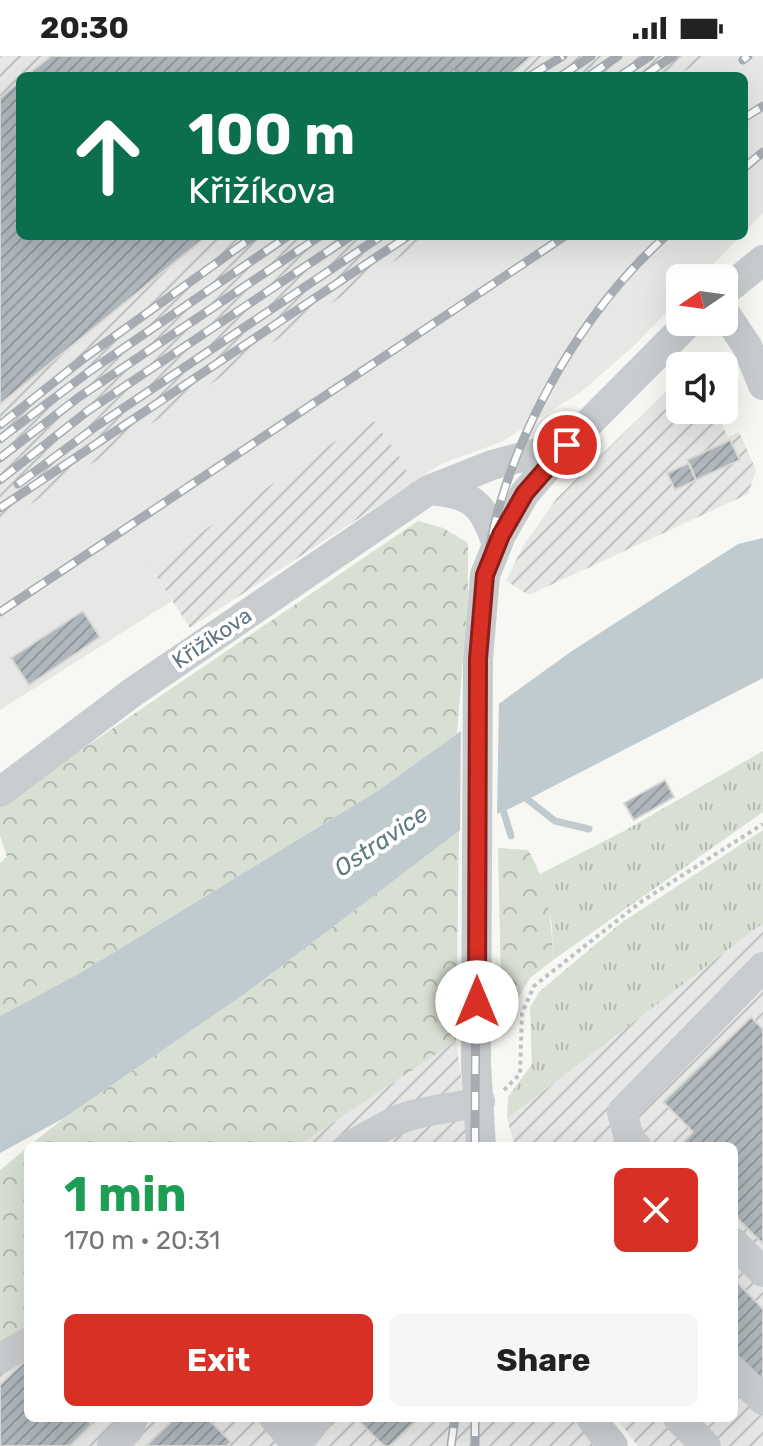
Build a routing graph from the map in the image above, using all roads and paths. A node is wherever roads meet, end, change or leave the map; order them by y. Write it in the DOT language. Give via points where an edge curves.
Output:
graph roads {
  1 [pos="763,260"];
  2 [pos="738,281"];
  3 [pos="738,333"];
  4 [pos="675,336"];
  5 [pos="763,385"];
  6 [pos="567,445"];
  7 [pos="429,490"];
  8 [pos="497,545"];
  9 [pos="0,792"];
  10 [pos="763,824"];
  11 [pos="763,967"];
  12 [pos="480,1101"];
  13 [pos="400,1132"];
  14 [pos="364,1142"];
  15 [pos="481,1142"];
  16 [pos="631,1142"];
  17 [pos="738,1247"];
  18 [pos="763,1272"];
  19 [pos="24,1344"];
  20 [pos="0,1359"];
  21 [pos="738,1375"];
  22 [pos="763,1400"];
  23 [pos="132,1422"];
  24 [pos="278,1422"];
  25 [pos="315,1422"];
  26 [pos="594,1422"];
  27 [pos="682,1422"];
  28 [pos="298,1445"];
  29 [pos="112,1446"];
  30 [pos="613,1446"];
  31 [pos="706,1446"];
  1 -- 2 [label="street"];
  3 -- 5 [label="street"];
  4 -- 6 [label="street"];
  6 -- 7 [label="street, Křižíkova" via="492,465"];
  6 -- 8 [label="street" via="525,493"];
  7 -- 8 [label="street" via="470,498 485,514"];
  7 -- 9 [label="street, Křižíkova" via="133,692"];
  8 -- 12 [label="street" via="485,575 478,659"];
  10 -- 12 [label="path" via="642,901 534,986 522,1013 520,1074 507,1089"];
  11 -- 16 [label="street" via="622,1112"];
  12 -- 13 [label="street" via="435,1110"];
  12 -- 15 [label="street"];
  13 -- 14 [label="street"];
  17 -- 18 [label="street"];
  19 -- 20 [label="street"];
  21 -- 22 [label="street"];
  23 -- 29 [label="street"];
  24 -- 28 [label="street"];
  25 -- 28 [label="street"];
  26 -- 30 [label="street"];
  27 -- 31 [label="street"];
}
